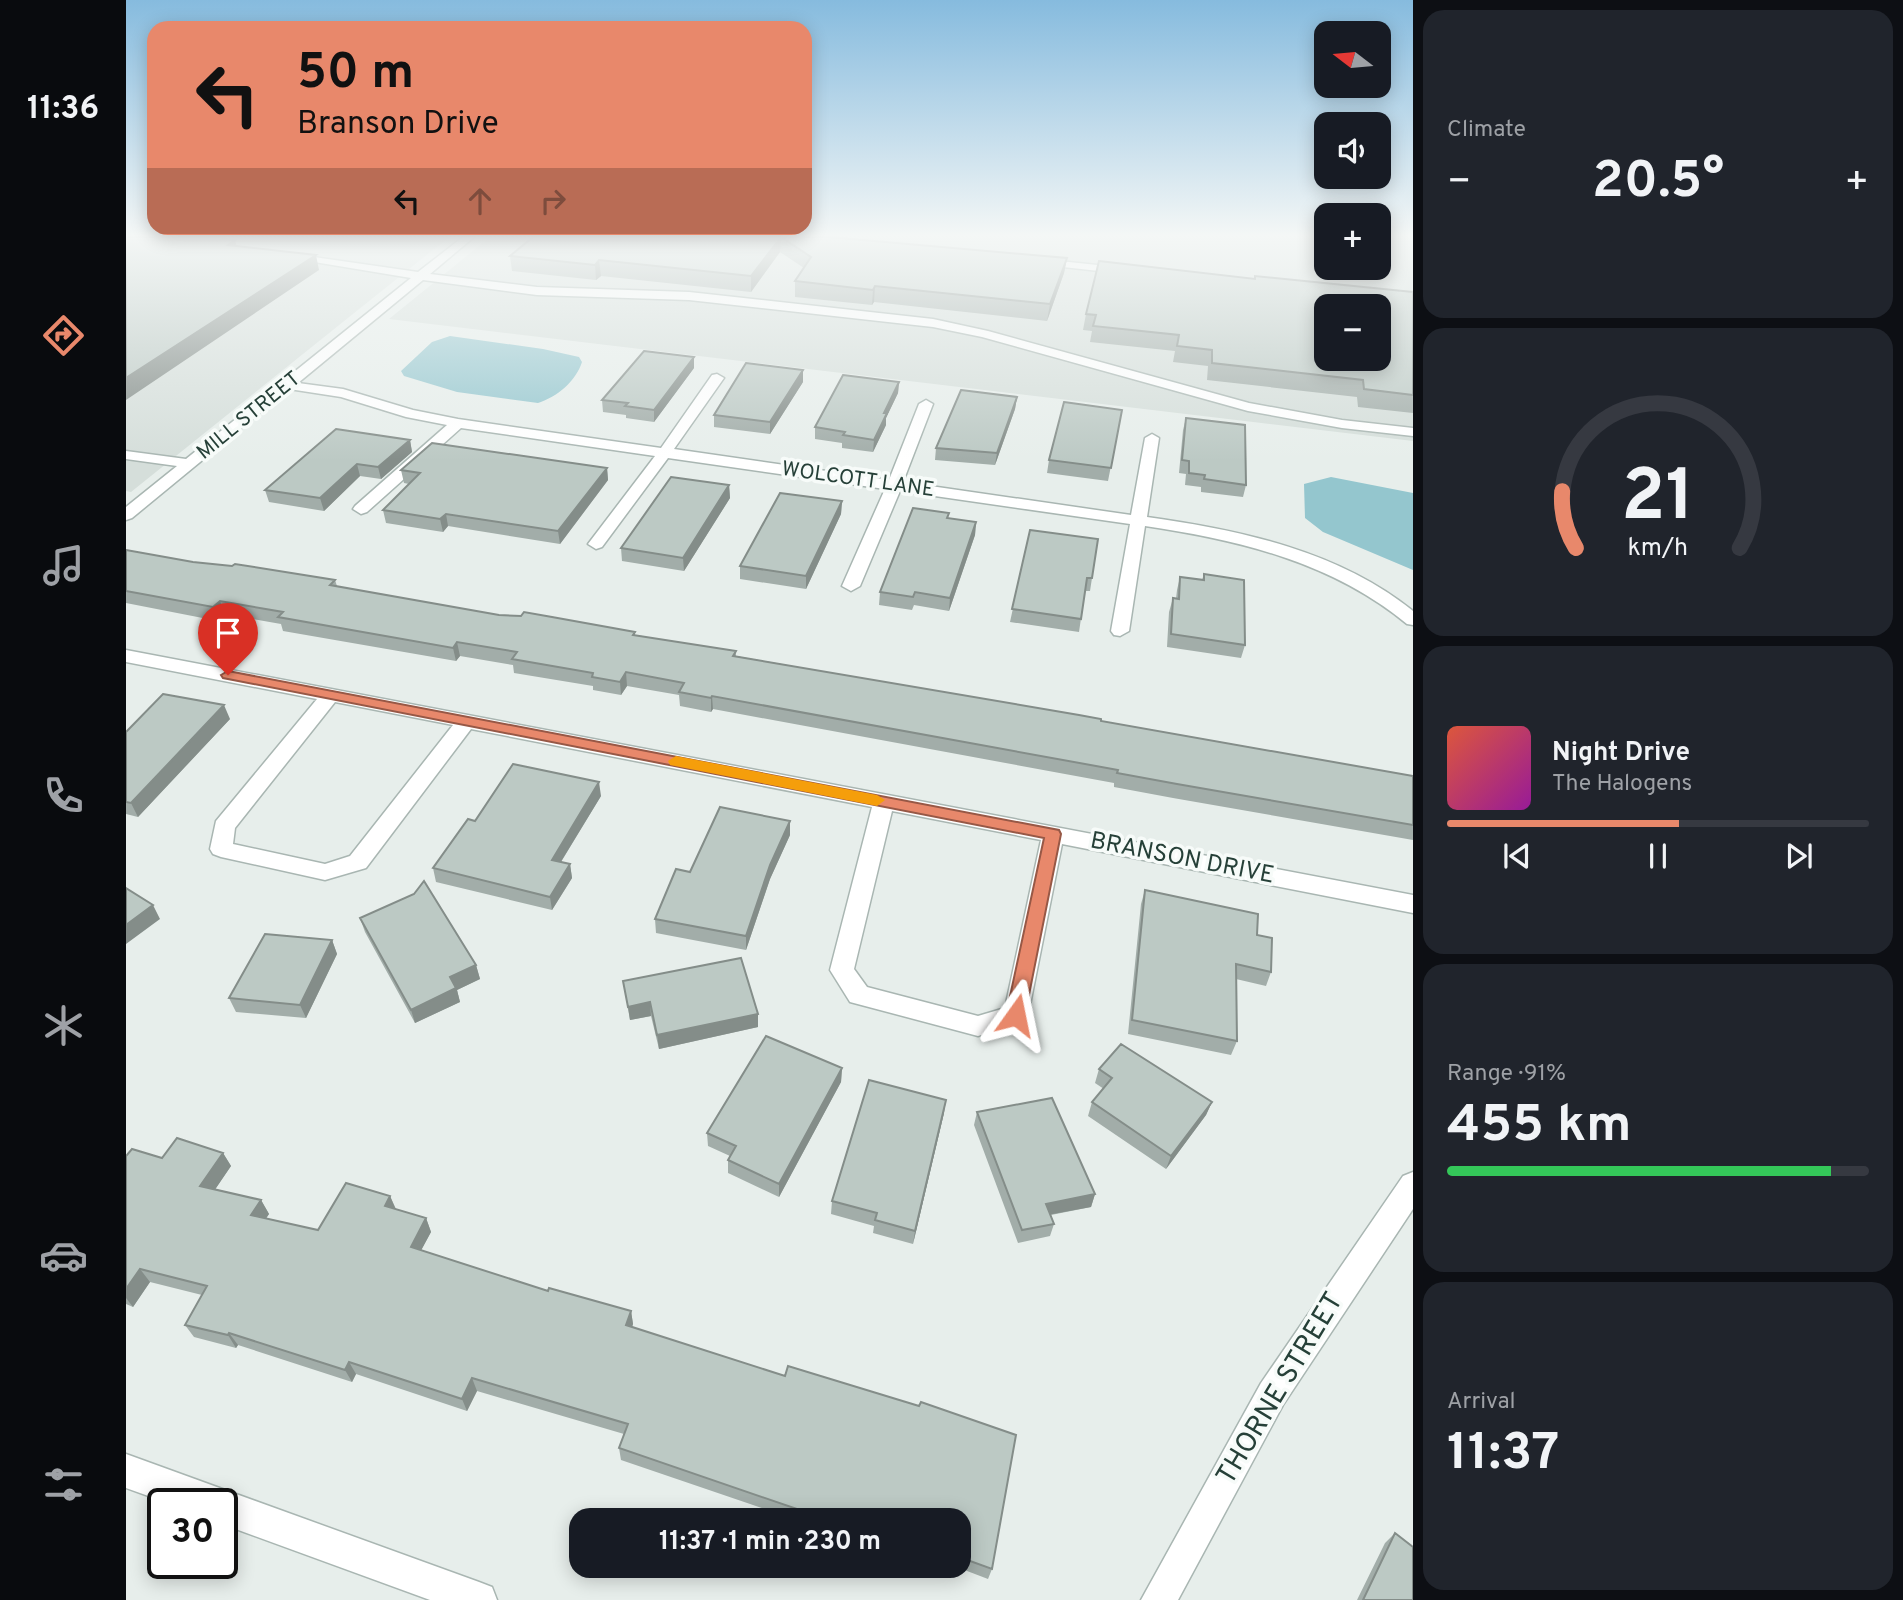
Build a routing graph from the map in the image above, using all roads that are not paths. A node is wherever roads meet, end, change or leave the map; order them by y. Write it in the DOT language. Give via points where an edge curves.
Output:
graph roads {
  1 [pos="376,312"];
  2 [pos="831,312"];
  3 [pos="717,378"];
  4 [pos="286,385"];
  5 [pos="926,404"];
  6 [pos="458,423"];
  7 [pos="1413,432"];
  8 [pos="1152,438"];
  9 [pos="666,452"];
  10 [pos="126,455"];
  11 [pos="191,464"];
  12 [pos="893,485"];
  13 [pos="361,509"];
  14 [pos="126,515"];
  15 [pos="1138,519"];
  16 [pos="596,544"];
  17 [pos="851,586"];
  18 [pos="1413,620"];
  19 [pos="1120,631"];
  20 [pos="126,656"];
  21 [pos="331,694"];
  22 [pos="467,720"];
  23 [pos="884,802"];
  24 [pos="1053,834"];
  25 [pos="1413,904"];
  26 [pos="1413,1185"];
  27 [pos="126,1471"];
  28 [pos="172,1488"];
  29 [pos="238,1513"];
  30 [pos="479,1600"];
  31 [pos="1160,1600"];
  1 -- 4 [label="street, MILL STREET"];
  2 -- 7 [label="street" via="933,323 1248,407"];
  3 -- 9 [label="street"];
  4 -- 6 [label="street, WOLCOTT LANE"];
  4 -- 11 [label="street, MILL STREET"];
  5 -- 12 [label="street"];
  6 -- 9 [label="street, WOLCOTT LANE"];
  6 -- 13 [label="street"];
  8 -- 15 [label="street"];
  9 -- 12 [label="street, WOLCOTT LANE"];
  9 -- 16 [label="street"];
  10 -- 11 [label="street"];
  11 -- 14 [label="street, MILL STREET"];
  12 -- 15 [label="street, WOLCOTT LANE"];
  12 -- 17 [label="street"];
  15 -- 18 [label="street, WOLCOTT LANE" via="1238,538 1311,561 1380,595"];
  15 -- 19 [label="street"];
  20 -- 21 [label="street, BRANSON DRIVE"];
  21 -- 22 [label="street, BRANSON DRIVE"];
  21 -- 22 [label="street" via="225,825 221,849 325,872 358,862"];
  22 -- 23 [label="street, BRANSON DRIVE"];
  23 -- 24 [label="street, BRANSON DRIVE"];
  23 -- 24 [label="street" via="842,970 859,995 978,1026 1016,1015"];
  24 -- 25 [label="street, BRANSON DRIVE"];
  26 -- 31 [label="street, THORNE STREET" via="1272,1394"];
  27 -- 28 [label="street"];
  29 -- 30 [label="street"];
}
